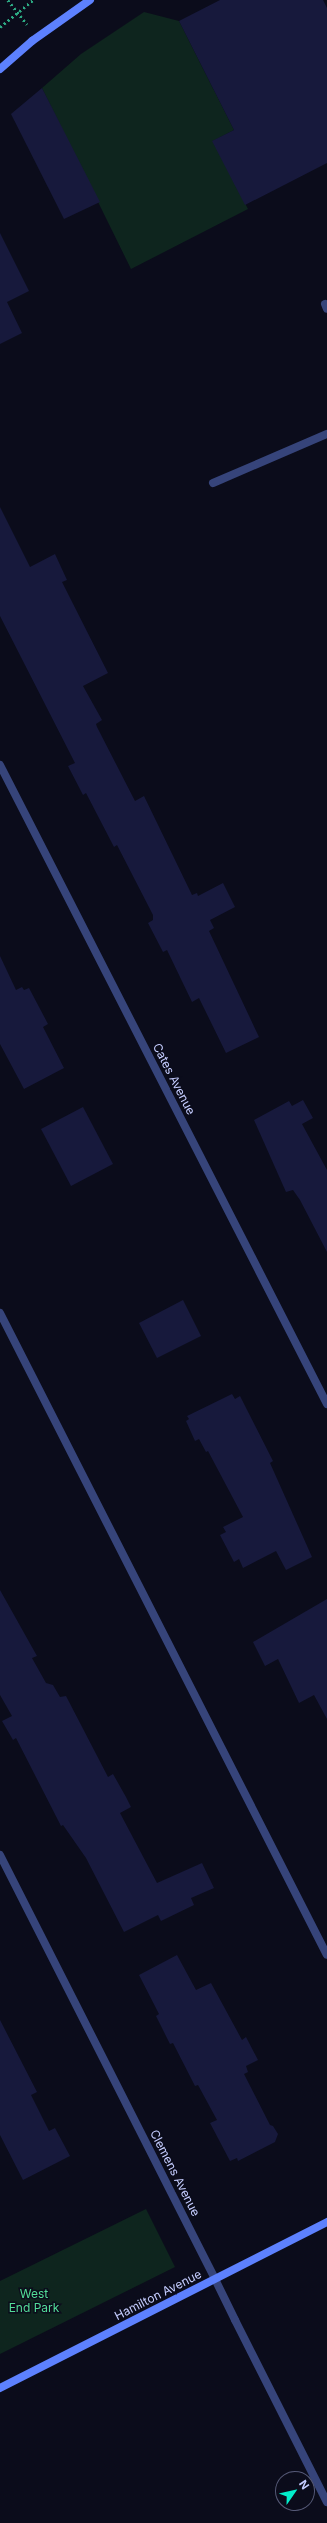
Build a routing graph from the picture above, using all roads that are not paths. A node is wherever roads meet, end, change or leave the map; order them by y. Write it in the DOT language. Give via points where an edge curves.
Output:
graph roads {
  1 [pos="90,0"];
  2 [pos="0,69"];
  3 [pos="327,434"];
  4 [pos="212,483"];
  5 [pos="0,765"];
  6 [pos="0,1313"];
  7 [pos="327,1404"];
  8 [pos="0,1855"];
  9 [pos="327,1955"];
  10 [pos="327,2222"];
  11 [pos="215,2279"];
  12 [pos="0,2388"];
  13 [pos="327,2502"];
  1 -- 2 [label="street" via="37,37"];
  3 -- 4 [label="street"];
  5 -- 7 [label="street, Cates Avenue"];
  6 -- 9 [label="street"];
  8 -- 11 [label="street, Clemens Avenue"];
  10 -- 11 [label="street, Hamilton Avenue"];
  11 -- 12 [label="street, Hamilton Avenue"];
  11 -- 13 [label="street, Clemens Avenue"];
}
